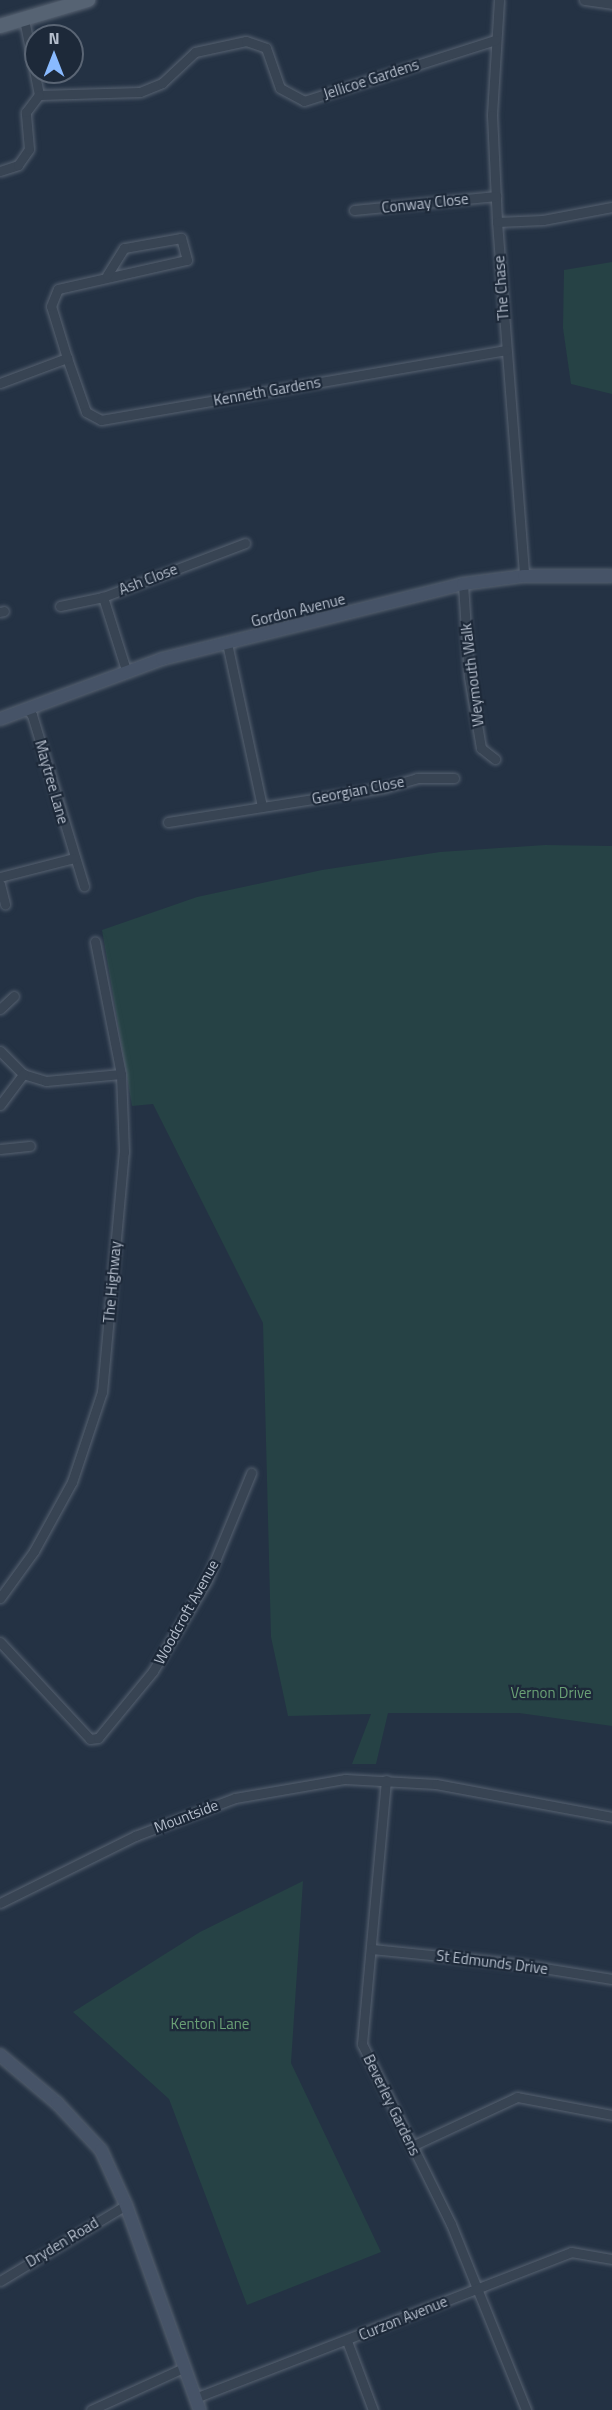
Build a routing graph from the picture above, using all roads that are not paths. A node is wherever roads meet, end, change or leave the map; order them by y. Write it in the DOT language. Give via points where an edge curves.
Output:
graph roads {
  1 [pos="88,0"];
  2 [pos="499,0"];
  3 [pos="584,0"];
  4 [pos="612,4"];
  5 [pos="24,19"];
  6 [pos="0,26"];
  7 [pos="495,40"];
  8 [pos="39,95"];
  9 [pos="0,171"];
  10 [pos="496,196"];
  11 [pos="612,207"];
  12 [pos="354,210"];
  13 [pos="497,222"];
  14 [pos="107,275"];
  15 [pos="506,350"];
  16 [pos="68,357"];
  17 [pos="0,384"];
  18 [pos="245,543"];
  19 [pos="524,576"];
  20 [pos="612,576"];
  21 [pos="463,584"];
  22 [pos="104,597"];
  23 [pos="60,606"];
  24 [pos="227,643"];
  25 [pos="126,670"];
  26 [pos="26,708"];
  27 [pos="0,719"];
  28 [pos="495,759"];
  29 [pos="454,778"];
  30 [pos="262,806"];
  31 [pos="168,822"];
  32 [pos="74,858"];
  33 [pos="0,877"];
  34 [pos="0,884"];
  35 [pos="84,886"];
  36 [pos="5,904"];
  37 [pos="94,942"];
  38 [pos="14,996"];
  39 [pos="0,1009"];
  40 [pos="0,1051"];
  41 [pos="23,1074"];
  42 [pos="121,1074"];
  43 [pos="0,1105"];
  44 [pos="30,1146"];
  45 [pos="0,1149"];
  46 [pos="251,1473"];
  47 [pos="0,1598"];
  48 [pos="0,1641"];
  49 [pos="386,1780"];
  50 [pos="612,1817"];
  51 [pos="0,1903"];
  52 [pos="372,1949"];
  53 [pos="612,1979"];
  54 [pos="0,2055"];
  55 [pos="612,2115"];
  56 [pos="412,2146"];
  57 [pos="126,2205"];
  58 [pos="612,2259"];
  59 [pos="0,2281"];
  60 [pos="478,2287"];
  61 [pos="347,2341"];
  62 [pos="183,2368"];
  63 [pos="198,2404"];
  64 [pos="91,2410"];
  65 [pos="374,2410"];
  66 [pos="526,2410"];
  1 -- 5 [label="main road"];
  2 -- 7 [label="street, The Chase"];
  3 -- 4 [label="street"];
  5 -- 6 [label="main road"];
  5 -- 8 [label="street"];
  7 -- 8 [label="street, Jellicoe Gardens" via="304,101 280,88 266,48 246,41 195,52 162,83 140,92"];
  7 -- 10 [label="street, The Chase"];
  8 -- 9 [label="street" via="26,112 29,149 18,165"];
  10 -- 12 [label="street, Conway Close"];
  10 -- 13 [label="street, The Chase"];
  11 -- 13 [label="street" via="543,220"];
  13 -- 15 [label="street, The Chase"];
  14 -- 14 [label="street" via="187,260 181,238 124,248"];
  14 -- 16 [label="street, Kenneth Gardens" via="58,289 51,306"];
  15 -- 16 [label="street, Kenneth Gardens" via="101,420 86,412"];
  15 -- 19 [label="street, The Chase"];
  16 -- 17 [label="street"];
  18 -- 22 [label="street, Ash Close"];
  19 -- 20 [label="street, Gordon Avenue"];
  19 -- 21 [label="street, Gordon Avenue"];
  21 -- 24 [label="street, Gordon Avenue"];
  21 -- 28 [label="street, Weymouth Walk" via="469,677 481,748"];
  22 -- 23 [label="street, Ash Close"];
  22 -- 25 [label="street, Ash Close"];
  24 -- 25 [label="street, Gordon Avenue"];
  24 -- 30 [label="street"];
  25 -- 26 [label="street, Gordon Avenue"];
  26 -- 27 [label="street, Gordon Avenue"];
  26 -- 32 [label="street, Maytree Lane" via="32,715"];
  29 -- 30 [label="street, Georgian Close" via="417,778 383,788"];
  30 -- 31 [label="street, Georgian Close"];
  32 -- 33 [label="street"];
  32 -- 35 [label="street, Maytree Lane"];
  34 -- 36 [label="street"];
  37 -- 42 [label="street, The Highway"];
  38 -- 39 [label="street"];
  40 -- 41 [label="street"];
  41 -- 42 [label="street" via="46,1081"];
  41 -- 43 [label="street"];
  42 -- 47 [label="street, The Highway" via="124,1152 102,1392 72,1482 34,1551"];
  44 -- 45 [label="street"];
  46 -- 48 [label="street, Woodcroft Avenue" via="207,1580 153,1671 98,1738 90,1739"];
  49 -- 50 [label="street" via="436,1784"];
  49 -- 51 [label="street, Mountside" via="345,1779 235,1798 135,1836"];
  49 -- 52 [label="street, Beverley Gardens"];
  52 -- 53 [label="street, St Edmunds Drive" via="519,1964"];
  52 -- 56 [label="street, Beverley Gardens" via="362,2044"];
  54 -- 57 [label="street" via="57,2103 101,2150"];
  55 -- 56 [label="street" via="517,2097"];
  56 -- 60 [label="street, Beverley Gardens"];
  57 -- 59 [label="street, Dryden Road"];
  57 -- 62 [label="street"];
  58 -- 60 [label="street, Curzon Avenue" via="571,2252"];
  60 -- 61 [label="street, Curzon Avenue"];
  60 -- 66 [label="street, Beverley Gardens"];
  61 -- 63 [label="street, Curzon Avenue"];
  61 -- 65 [label="street"];
  62 -- 63 [label="street"];
  62 -- 64 [label="street"];
}
